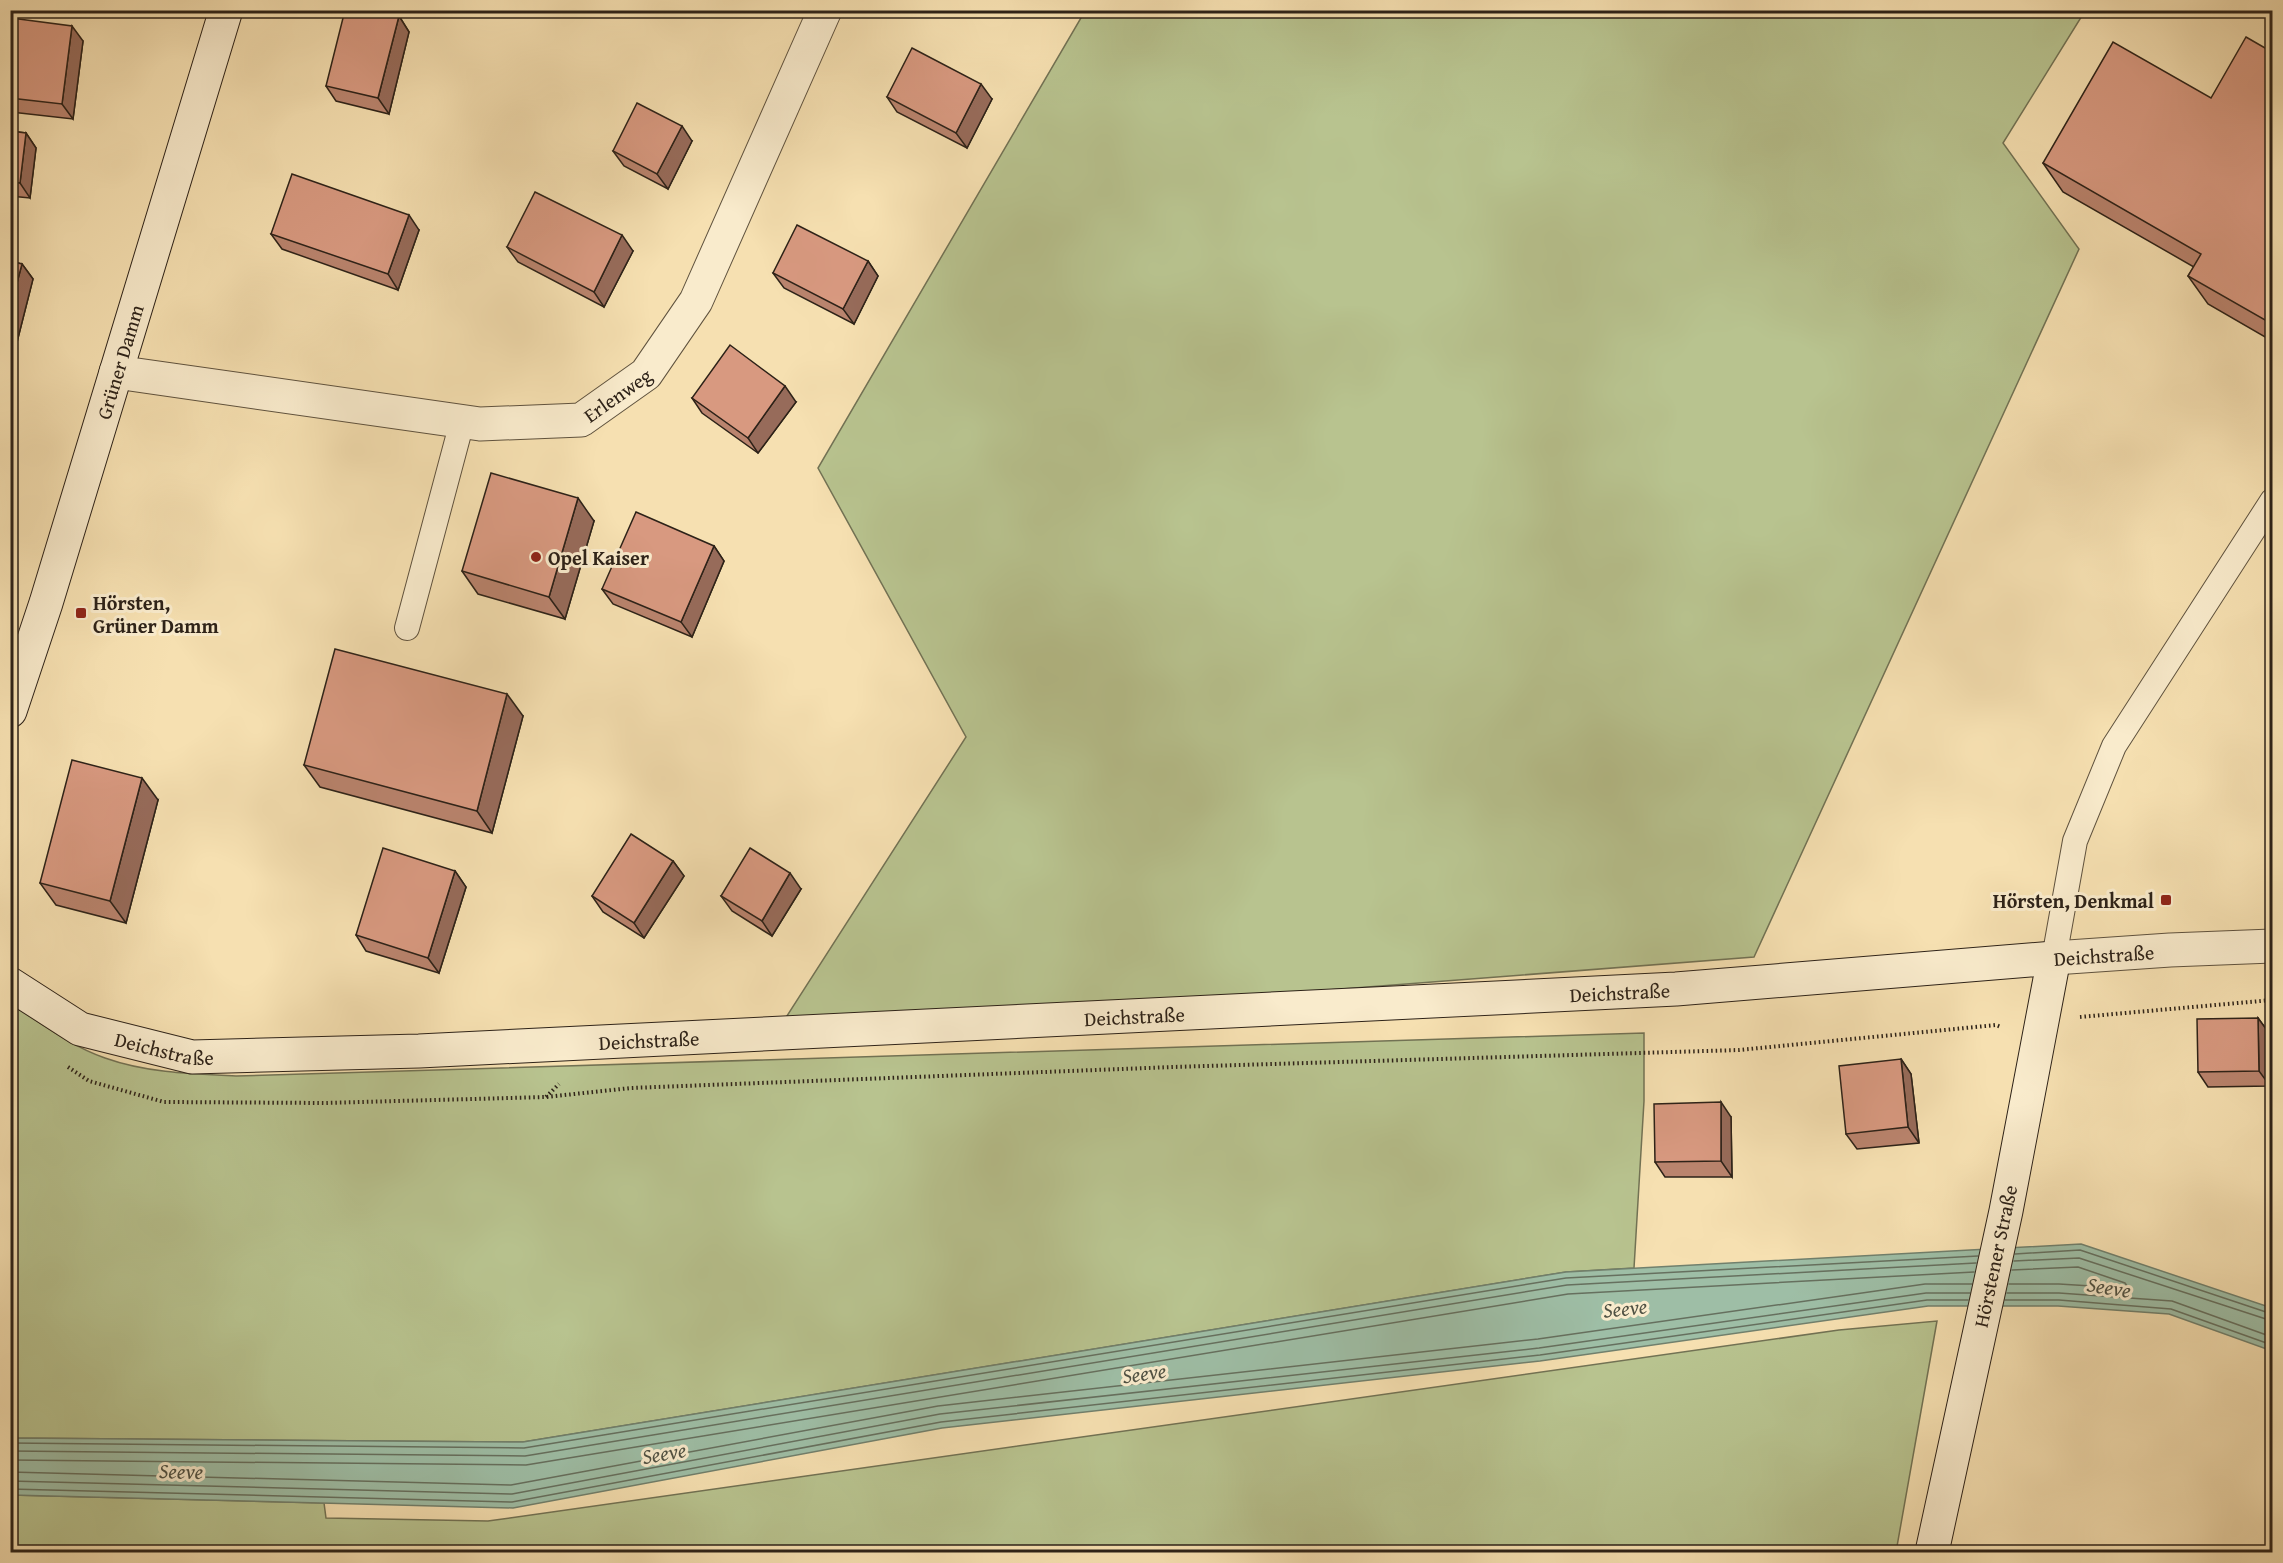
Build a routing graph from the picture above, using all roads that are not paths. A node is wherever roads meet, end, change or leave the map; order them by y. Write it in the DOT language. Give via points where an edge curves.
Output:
graph roads {
  1 [pos="226,10"];
  2 [pos="825,10"];
  3 [pos="116,372"];
  4 [pos="462,422"];
  5 [pos="2272,501"];
  6 [pos="406,628"];
  7 [pos="10,711"];
  8 [pos="2272,946"];
  9 [pos="2054,958"];
  10 [pos="10,984"];
  11 [pos="1932,1552"];
  1 -- 3 [label="street, Grüner Damm"];
  2 -- 4 [label="street, Erlenweg" via="696,302 645,374 581,420"];
  3 -- 4 [label="street, Erlenweg"];
  3 -- 7 [label="street, Grüner Damm"];
  4 -- 6 [label="lane"];
  5 -- 9 [label="lane" via="2114,746 2075,841"];
  8 -- 9 [label="street, Deichstraße"];
  9 -- 10 [label="street, Deichstraße" via="1676,989 419,1051 192,1057 80,1029"];
  9 -- 11 [label="street, Hörstener Straße" via="2006,1211"];
}
